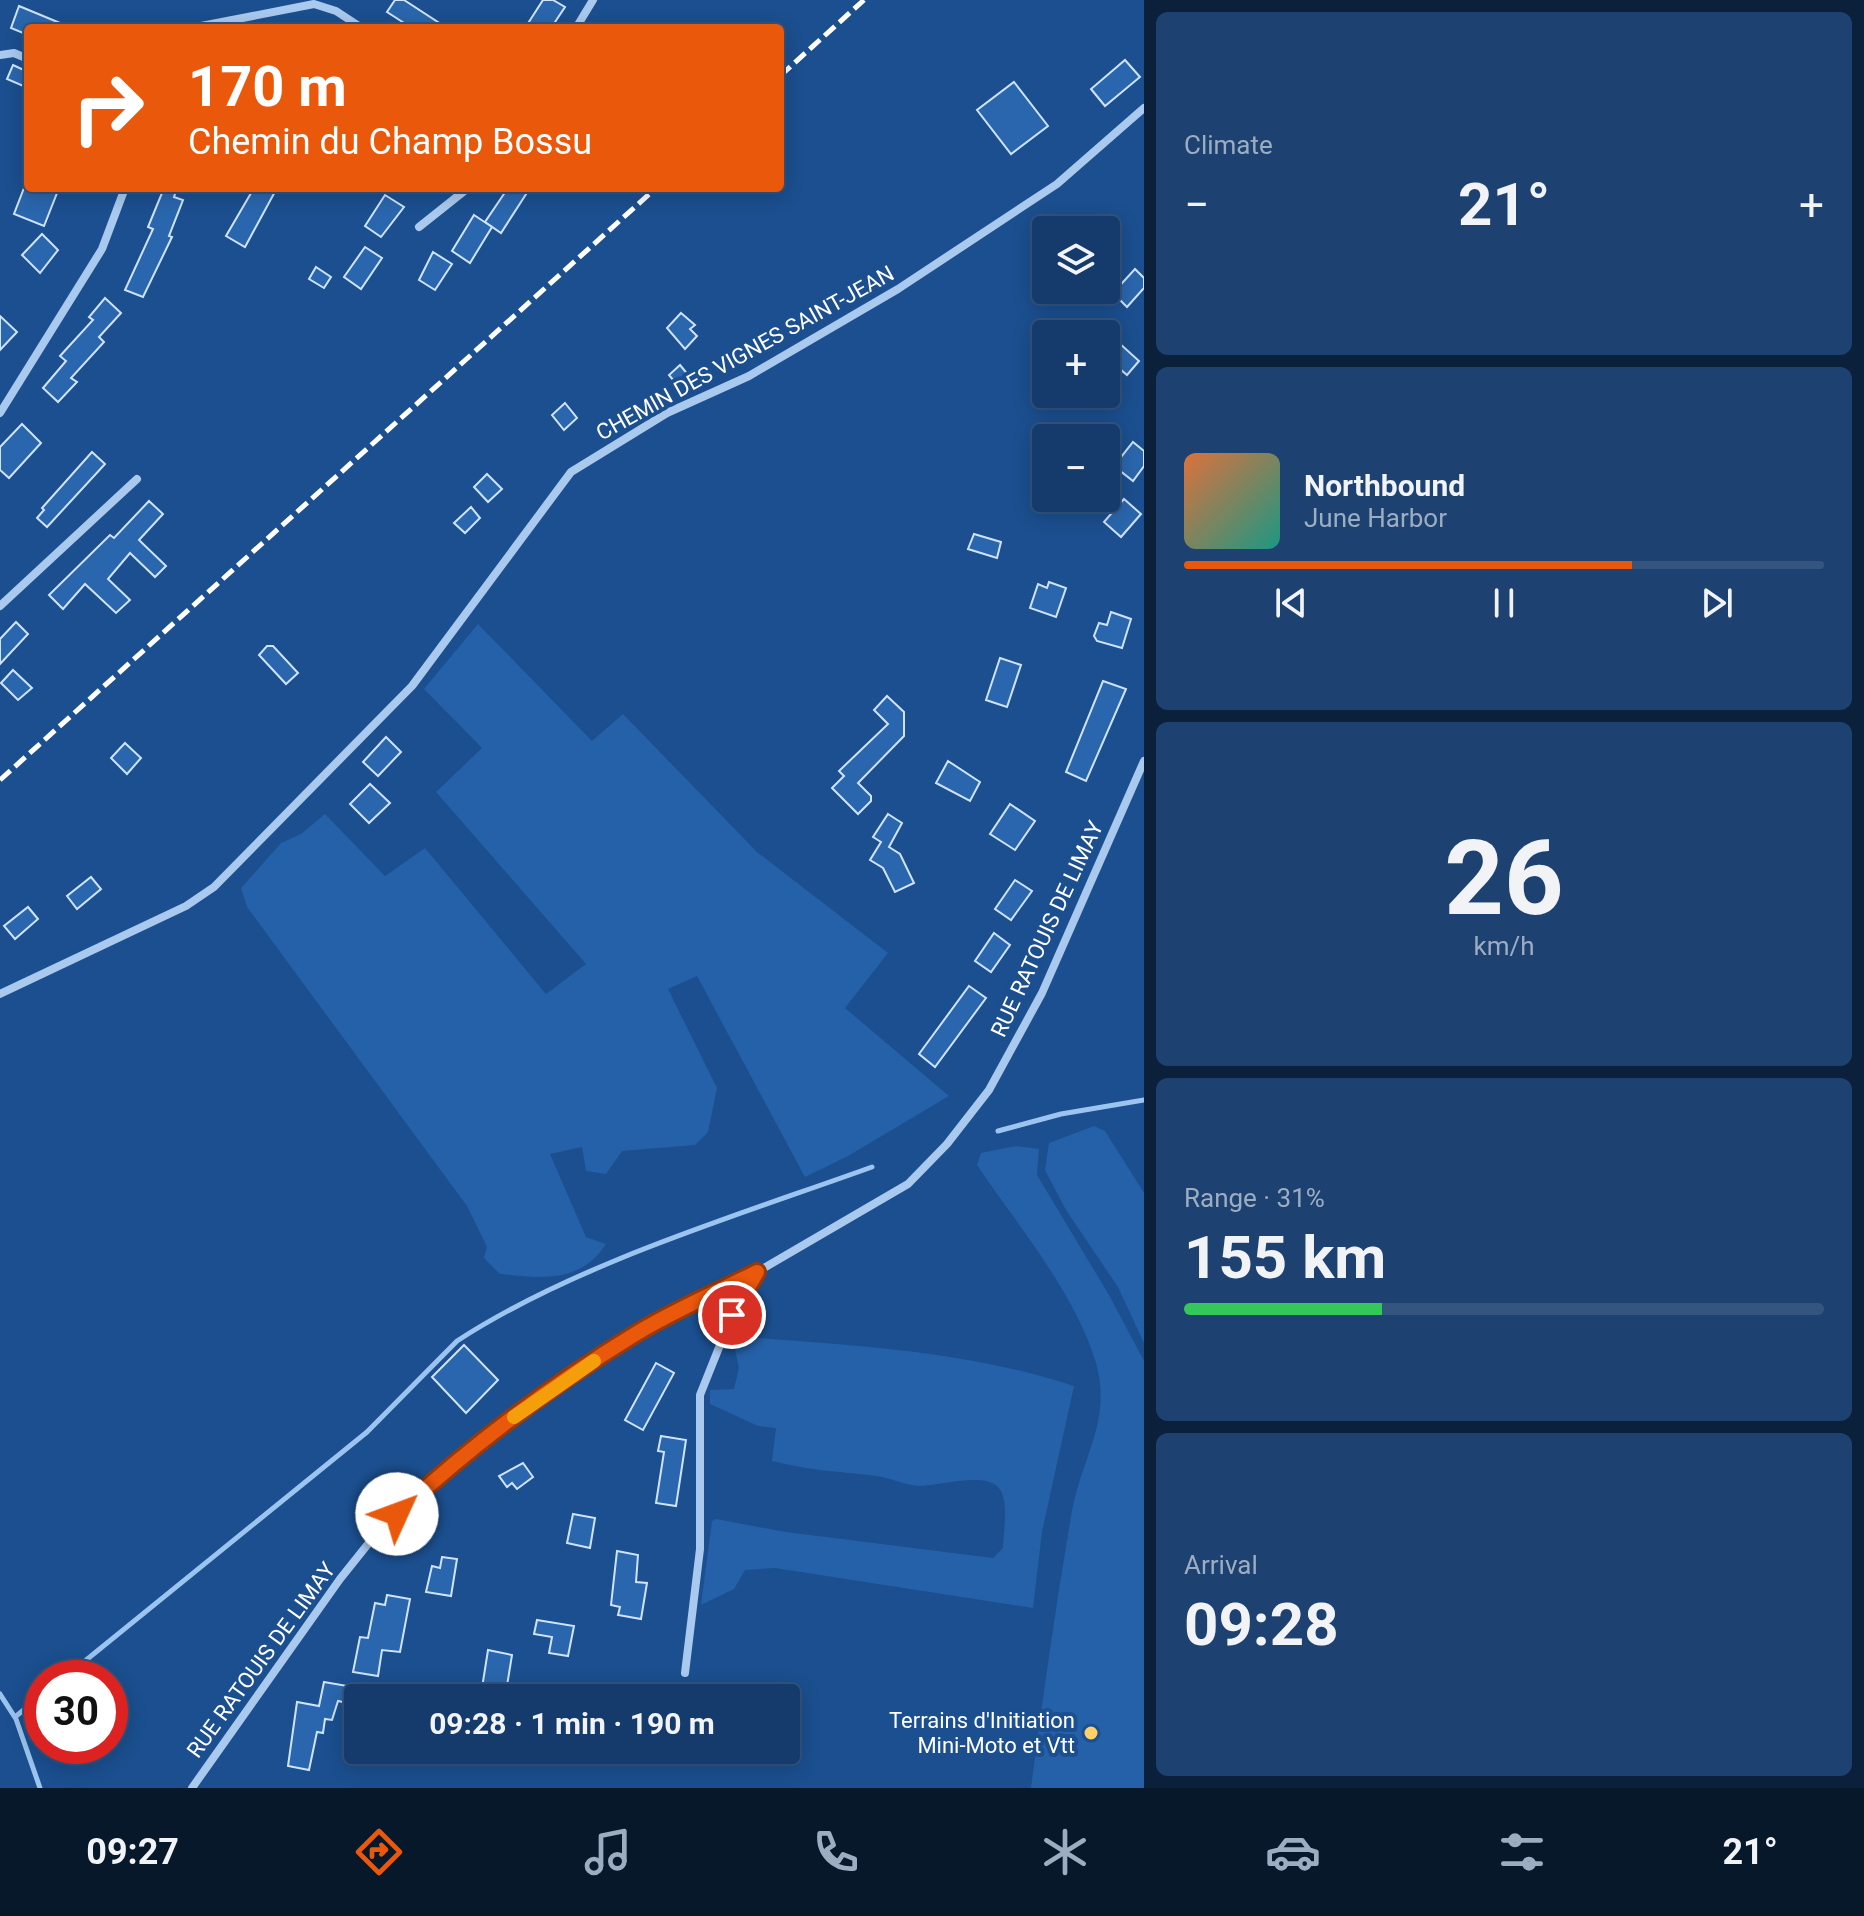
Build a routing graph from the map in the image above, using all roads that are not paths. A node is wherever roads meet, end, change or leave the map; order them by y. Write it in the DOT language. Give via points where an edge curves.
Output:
graph roads {
  1 [pos="593,0"];
  2 [pos="212,24"];
  3 [pos="356,24"];
  4 [pos="578,24"];
  5 [pos="0,55"];
  6 [pos="24,57"];
  7 [pos="1144,108"];
  8 [pos="123,192"];
  9 [pos="463,192"];
  10 [pos="419,227"];
  11 [pos="0,413"];
  12 [pos="137,479"];
  13 [pos="1,603"];
  14 [pos="1144,761"];
  15 [pos="0,994"];
  16 [pos="757,1272"];
  17 [pos="685,1673"];
  18 [pos="192,1788"];
  1 -- 4 [label="street"];
  2 -- 3 [label="street" via="314,4"];
  5 -- 6 [label="street"];
  7 -- 15 [label="street, CHEMIN DES VIGNES SAINT-JEAN" via="1057,184 898,289 749,376 667,413 571,472 412,686 214,887 186,906"];
  8 -- 11 [label="street" via="102,249"];
  9 -- 10 [label="street"];
  12 -- 13 [label="street"];
  14 -- 16 [label="street, RUE RATOUIS DE LIMAY" via="1042,993 989,1090 908,1184"];
  16 -- 17 [label="street" via="732,1315 700,1395 700,1549"];
  16 -- 18 [label="street, RUE RATOUIS DE LIMAY" via="639,1332 557,1384 450,1465 367,1545"];
}
